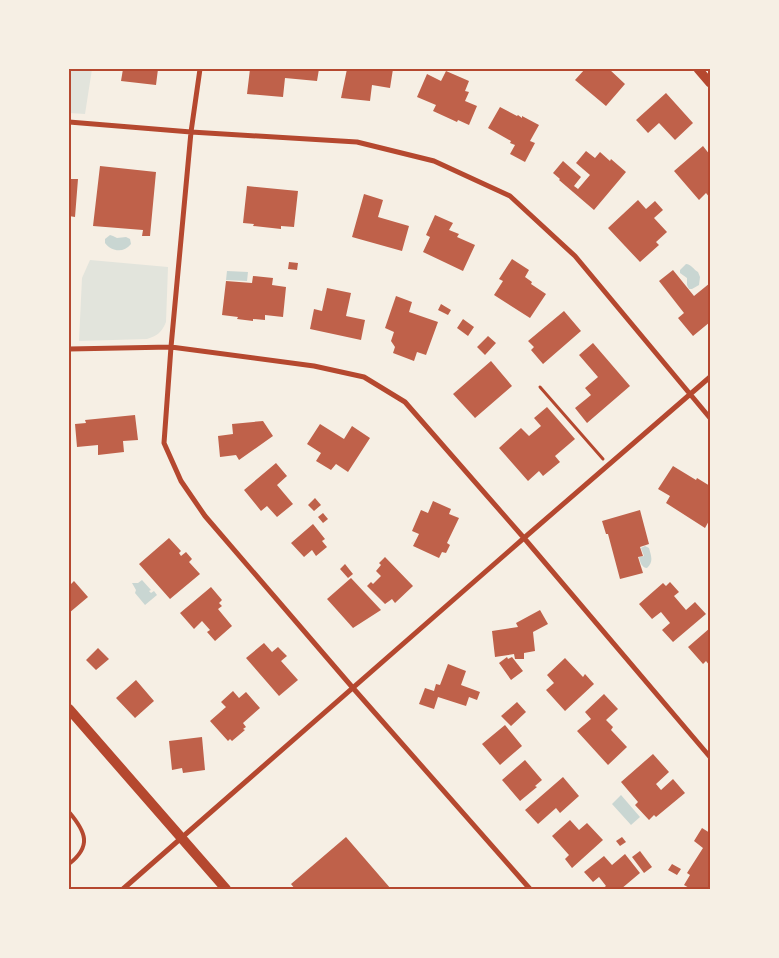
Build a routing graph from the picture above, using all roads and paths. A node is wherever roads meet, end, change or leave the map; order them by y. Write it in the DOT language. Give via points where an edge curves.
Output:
graph roads {
  1 [pos="200,69"];
  2 [pos="698,69"];
  3 [pos="710,83"];
  4 [pos="69,122"];
  5 [pos="191,132"];
  6 [pos="171,347"];
  7 [pos="69,349"];
  8 [pos="710,377"];
  9 [pos="540,387"];
  10 [pos="690,394"];
  11 [pos="710,418"];
  12 [pos="608,465"];
  13 [pos="524,538"];
  14 [pos="353,688"];
  15 [pos="69,710"];
  16 [pos="710,757"];
  17 [pos="69,812"];
  18 [pos="181,839"];
  19 [pos="69,864"];
  20 [pos="123,889"];
  21 [pos="226,889"];
  22 [pos="530,889"];
  1 -- 5 [label="street"];
  2 -- 3 [label="street"];
  4 -- 5 [label="street"];
  5 -- 6 [label="street"];
  5 -- 10 [label="street" via="357,142 434,161 510,196 575,256"];
  6 -- 7 [label="street"];
  6 -- 13 [label="street" via="314,366 364,377 405,402"];
  6 -- 14 [label="street" via="164,443 181,481 205,516"];
  8 -- 10 [label="street"];
  9 -- 12 [label="path"];
  10 -- 11 [label="street"];
  10 -- 12 [label="street"];
  12 -- 13 [label="street"];
  13 -- 14 [label="street"];
  13 -- 16 [label="street"];
  14 -- 18 [label="street"];
  14 -- 22 [label="street"];
  15 -- 18 [label="main road"];
  17 -- 19 [label="lane" via="83,832 84,841"];
  18 -- 20 [label="street"];
  18 -- 21 [label="main road"];
}
